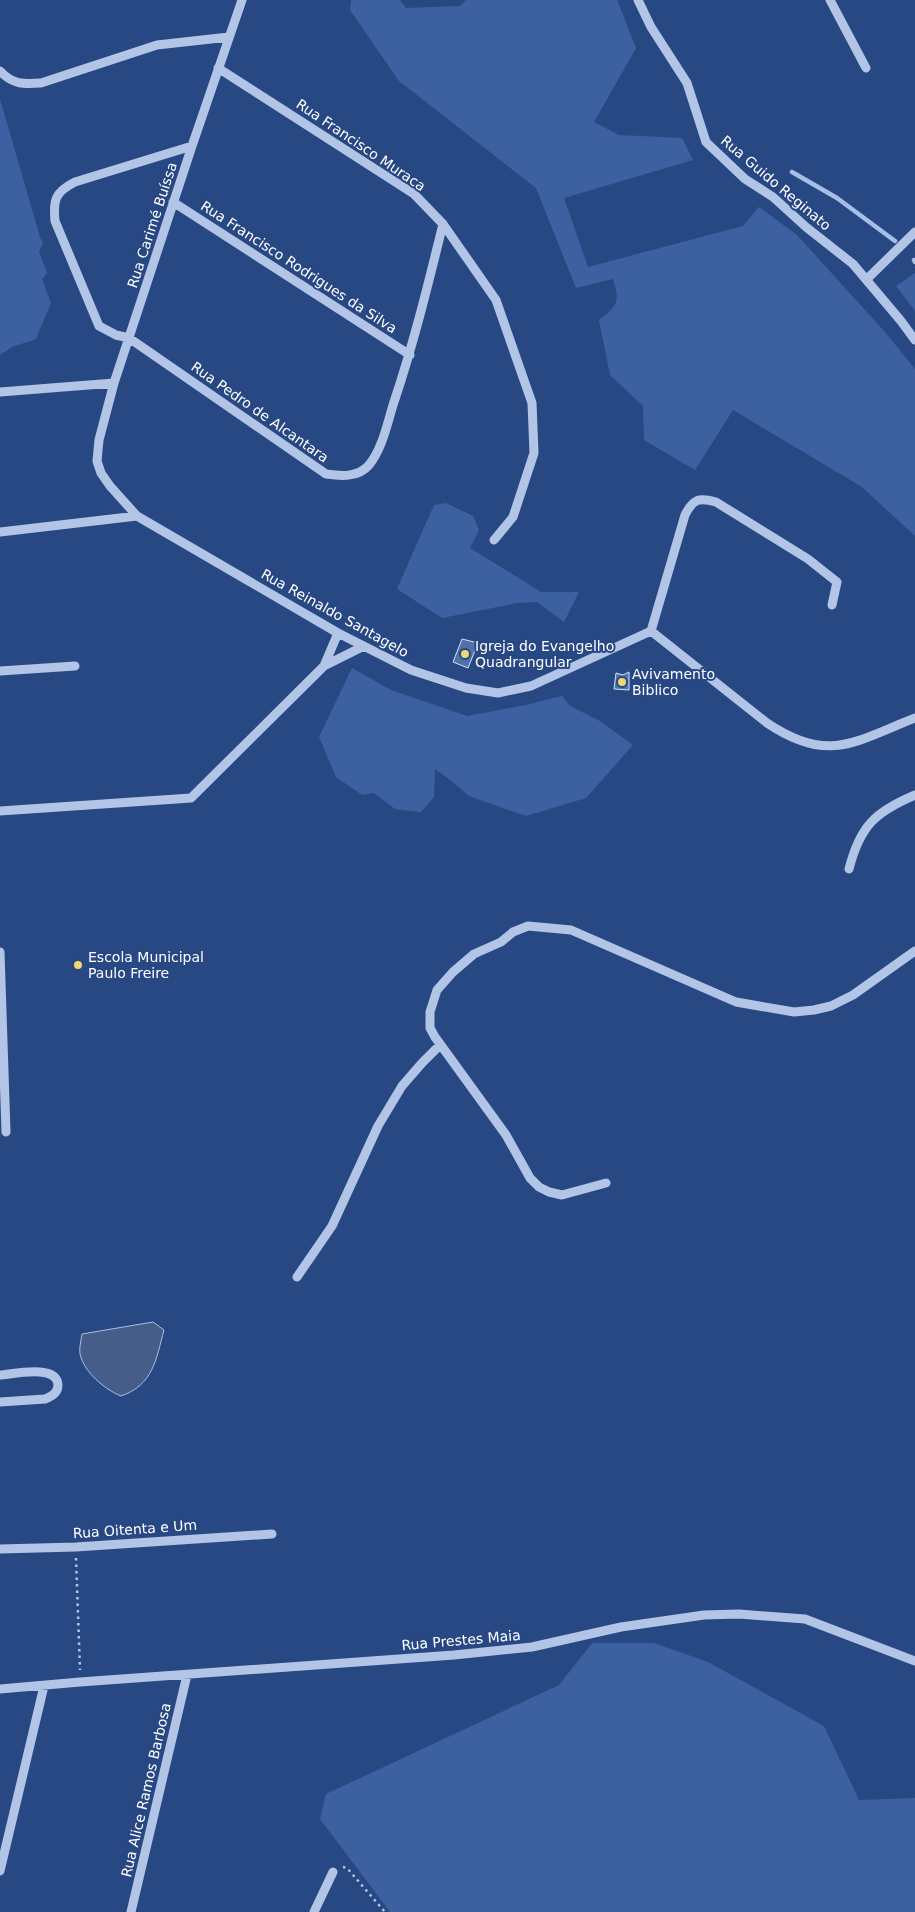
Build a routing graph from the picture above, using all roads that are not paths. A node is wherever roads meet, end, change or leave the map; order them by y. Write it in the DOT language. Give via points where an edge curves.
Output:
graph roads {
  1 [pos="242,0"];
  2 [pos="638,0"];
  3 [pos="830,0"];
  4 [pos="229,37"];
  5 [pos="218,68"];
  6 [pos="866,68"];
  7 [pos="0,71"];
  8 [pos="192,146"];
  9 [pos="174,202"];
  10 [pos="443,224"];
  11 [pos="915,232"];
  12 [pos="867,279"];
  13 [pos="129,338"];
  14 [pos="915,340"];
  15 [pos="410,355"];
  16 [pos="114,383"];
  17 [pos="0,392"];
  18 [pos="97,461"];
  19 [pos="137,516"];
  20 [pos="0,532"];
  21 [pos="494,540"];
  22 [pos="832,605"];
  23 [pos="651,631"];
  24 [pos="338,633"];
  25 [pos="364,646"];
  26 [pos="75,666"];
  27 [pos="324,666"];
  28 [pos="0,671"];
  29 [pos="915,718"];
  30 [pos="915,795"];
  31 [pos="0,811"];
  32 [pos="849,869"];
  33 [pos="915,951"];
  34 [pos="0,952"];
  35 [pos="440,1045"];
  36 [pos="6,1132"];
  37 [pos="606,1183"];
  38 [pos="297,1277"];
  39 [pos="0,1375"];
  40 [pos="0,1402"];
  41 [pos="272,1534"];
  42 [pos="0,1549"];
  43 [pos="915,1661"];
  44 [pos="187,1675"];
  45 [pos="44,1686"];
  46 [pos="0,1689"];
  47 [pos="0,1871"];
  48 [pos="333,1872"];
  49 [pos="131,1912"];
  50 [pos="314,1912"];
  1 -- 4 [label="street, Rua Carimé Buíssa"];
  2 -- 12 [label="street, Rua Guido Reginato" via="687,83 706,142 745,179 773,197"];
  3 -- 6 [label="street"];
  4 -- 5 [label="street, Rua Carimé Buíssa"];
  4 -- 7 [label="street" via="157,45 42,83 8,80"];
  5 -- 8 [label="street, Rua Carimé Buíssa"];
  5 -- 10 [label="street, Rua Francisco Muraca" via="414,194"];
  8 -- 9 [label="street, Rua Carimé Buíssa"];
  8 -- 13 [label="street, Rua Pedro de Alcantara" via="74,182 62,188 56,197 55,221 99,326"];
  9 -- 13 [label="street, Rua Carimé Buíssa"];
  9 -- 15 [label="street, Rua Francisco Rodrigues da Silva"];
  10 -- 15 [label="street, Rua Pedro de Alcantara"];
  10 -- 21 [label="street, Rua Francisco Muraca" via="496,300 532,403 534,452 513,517"];
  11 -- 12 [label="street"];
  12 -- 14 [label="street, Rua Guido Reginato"];
  13 -- 15 [label="street, Rua Pedro de Alcantara" via="308,463 326,474 342,476 355,475 368,467 379,449"];
  13 -- 16 [label="street, Rua Carimé Buíssa"];
  16 -- 17 [label="street"];
  16 -- 18 [label="street, Rua Carimé Buíssa" via="99,440"];
  18 -- 19 [label="street, Rua Reinaldo Santagelo" via="112,489"];
  19 -- 20 [label="street"];
  19 -- 24 [label="street, Rua Reinaldo Santagelo"];
  22 -- 23 [label="street" via="837,582 808,559 716,502 695,500 685,515"];
  23 -- 25 [label="street, Rua Reinaldo Santagelo" via="531,686 498,693 466,688 411,670"];
  23 -- 29 [label="street" via="767,723 806,744 844,746"];
  24 -- 25 [label="street, Rua Reinaldo Santagelo"];
  24 -- 27 [label="street"];
  25 -- 27 [label="street"];
  26 -- 28 [label="street"];
  27 -- 31 [label="street" via="191,798"];
  30 -- 32 [label="street" via="878,814 867,826 853,852"];
  33 -- 35 [label="street" via="853,995 831,1006 794,1012 736,1002 571,930 528,926 474,954 438,990 430,1012 430,1028"];
  34 -- 36 [label="street"];
  35 -- 37 [label="street" via="506,1135 539,1188 562,1195"];
  35 -- 38 [label="street" via="402,1086 378,1126 332,1226"];
  39 -- 40 [label="street" via="47,1372 54,1376 58,1388 45,1399"];
  41 -- 42 [label="street, Rua Oitenta e Um"];
  43 -- 44 [label="street, Rua Prestes Maia" via="805,1620 713,1614 621,1627 532,1647"];
  44 -- 45 [label="street, Rua Prestes Maia"];
  44 -- 49 [label="street, Rua Alice Ramos Barbosa"];
  45 -- 46 [label="street, Rua Prestes Maia"];
  45 -- 47 [label="street"];
  48 -- 50 [label="street"];
}
